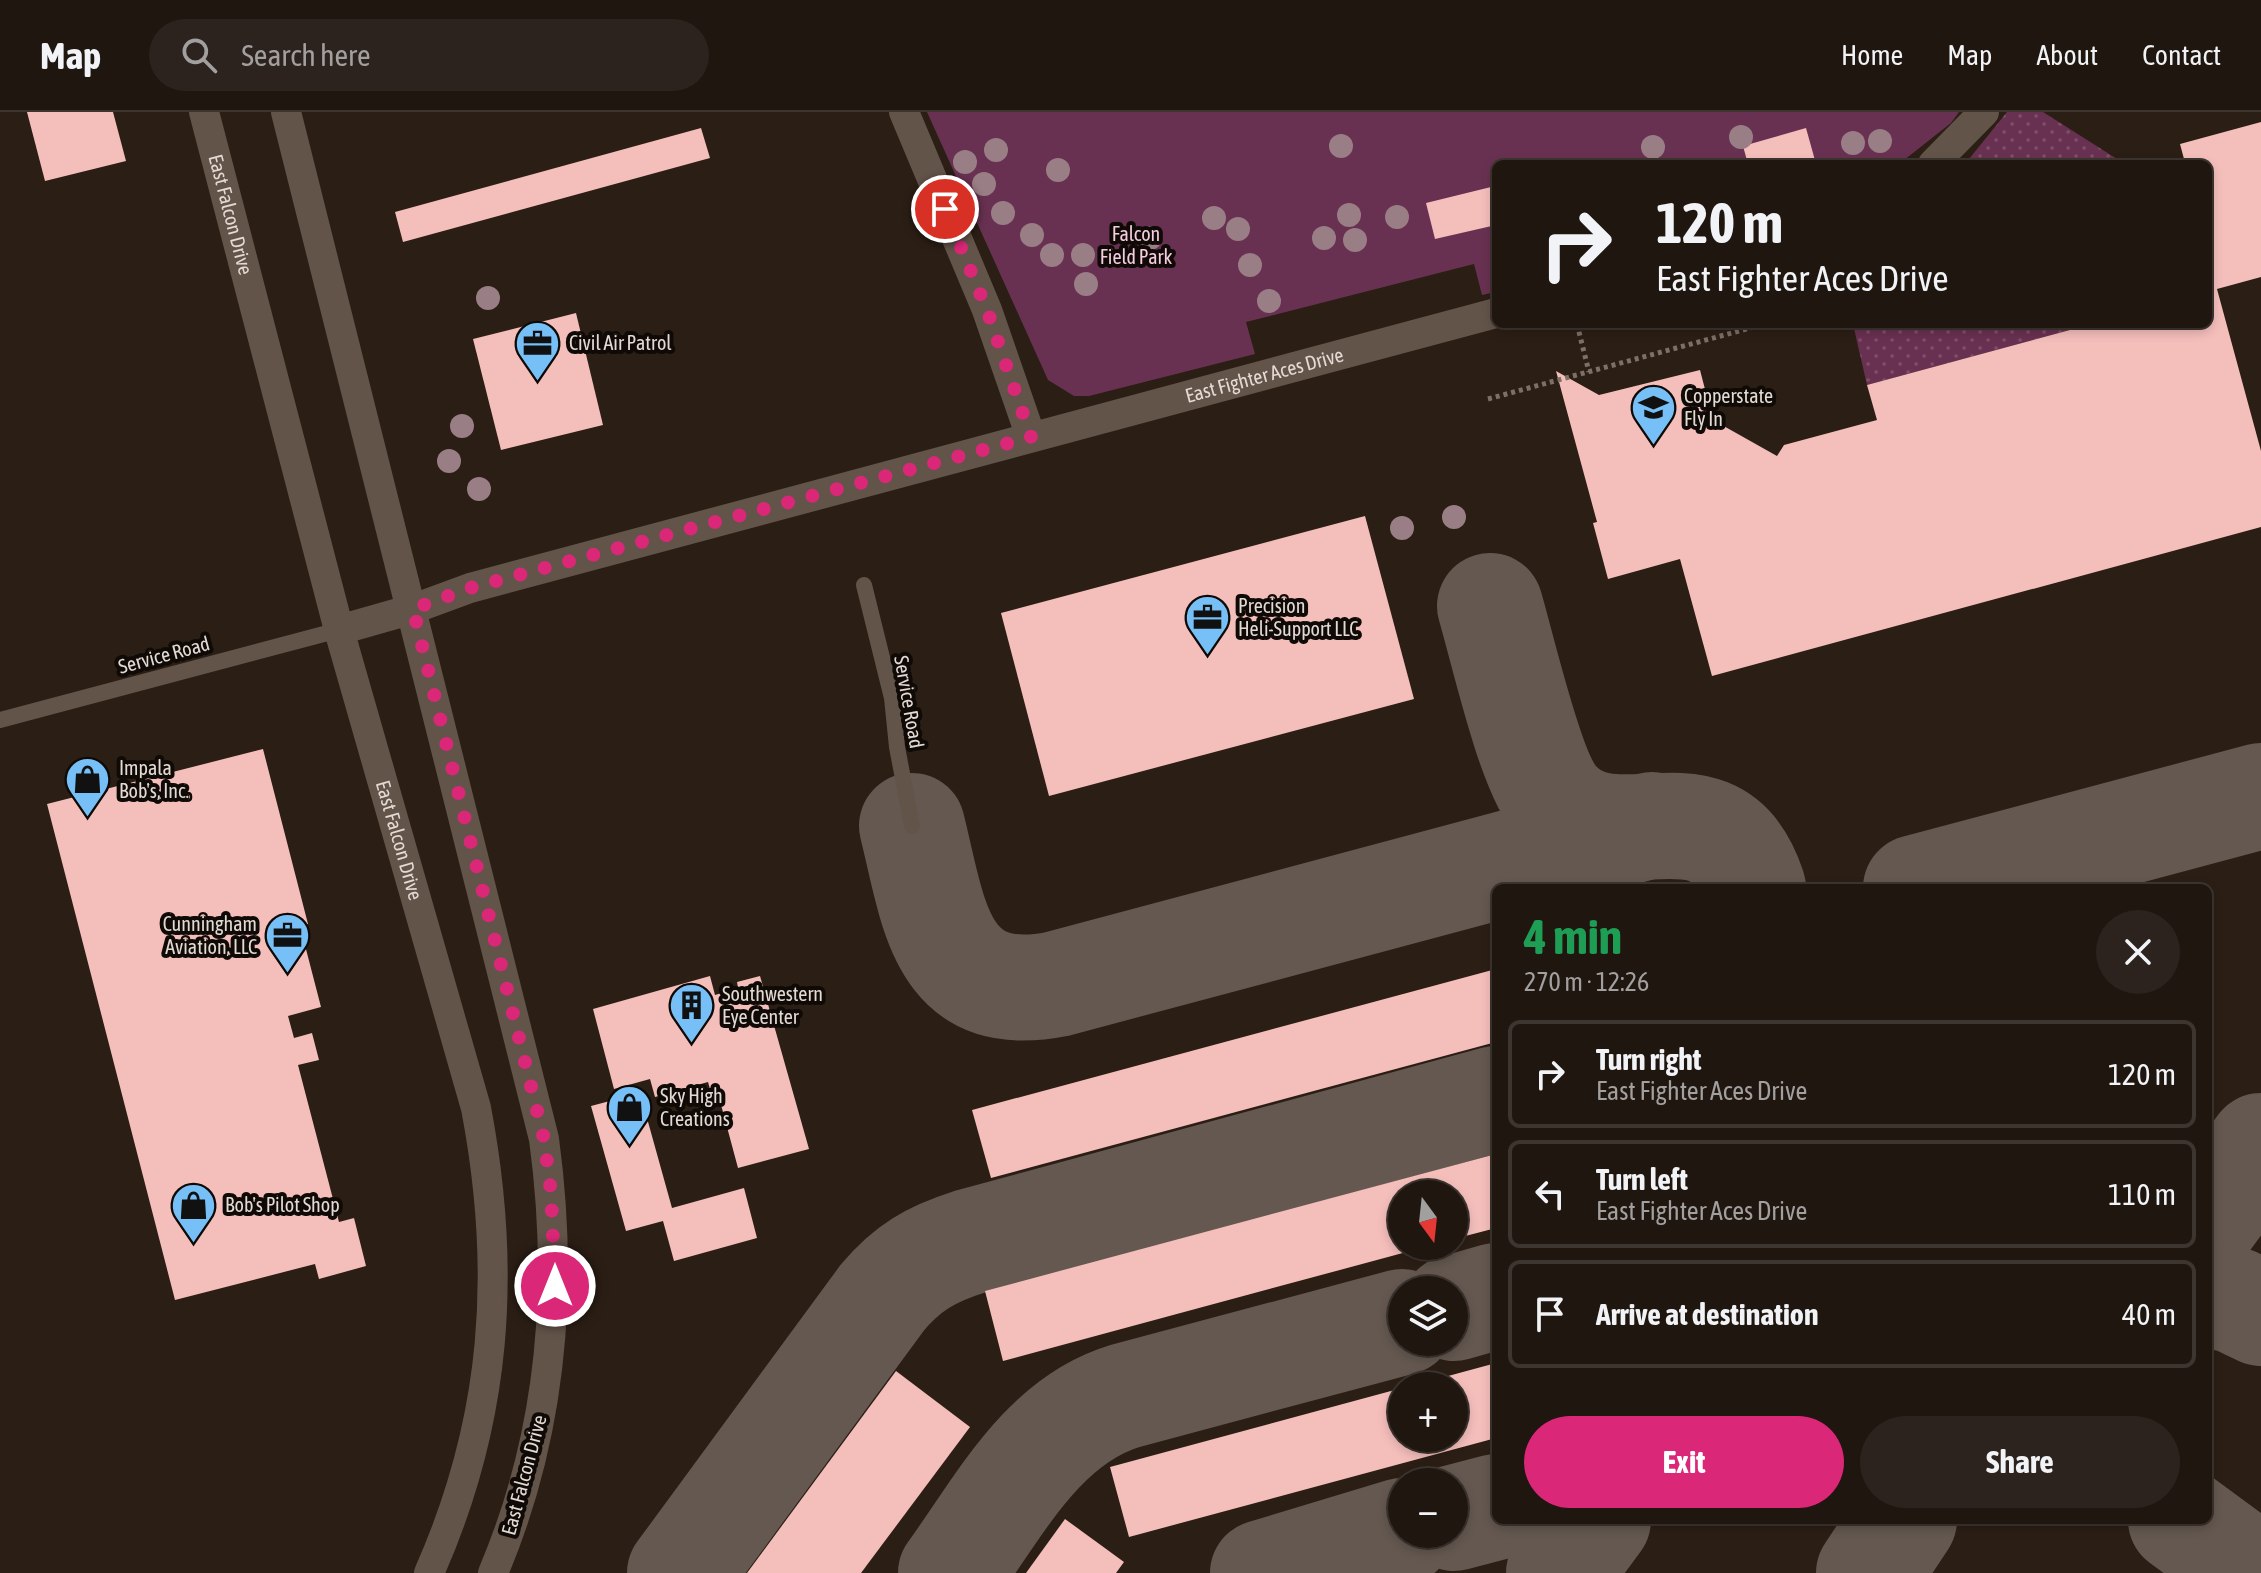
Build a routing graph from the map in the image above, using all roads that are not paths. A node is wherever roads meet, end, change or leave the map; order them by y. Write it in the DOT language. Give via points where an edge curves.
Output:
graph roads {
  1 [pos="204,112"];
  2 [pos="286,112"];
  3 [pos="904,112"];
  4 [pos="1984,112"];
  5 [pos="1937,160"];
  6 [pos="1492,314"];
  7 [pos="1031,437"];
  8 [pos="864,585"];
  9 [pos="413,609"];
  10 [pos="339,630"];
  11 [pos="0,720"];
  12 [pos="912,826"];
  13 [pos="429,1573"];
  14 [pos="493,1573"];
  1 -- 10 [label="street, East Falcon Drive"];
  2 -- 9 [label="street, East Falcon Drive"];
  3 -- 7 [label="street" via="987,310"];
  4 -- 5 [label="street"];
  6 -- 7 [label="street, East Fighter Aces Drive"];
  7 -- 9 [label="street, East Fighter Aces Drive" via="470,588"];
  8 -- 12 [label="lane, Service Road" via="892,698"];
  9 -- 10 [label="street, East Fighter Aces Drive"];
  9 -- 14 [label="street, East Falcon Drive" via="530,1073 551,1192 553,1330 544,1395 529,1471"];
  10 -- 11 [label="lane, Service Road"];
  10 -- 13 [label="street, East Falcon Drive" via="476,1108 494,1227 491,1343 482,1413"];
}
